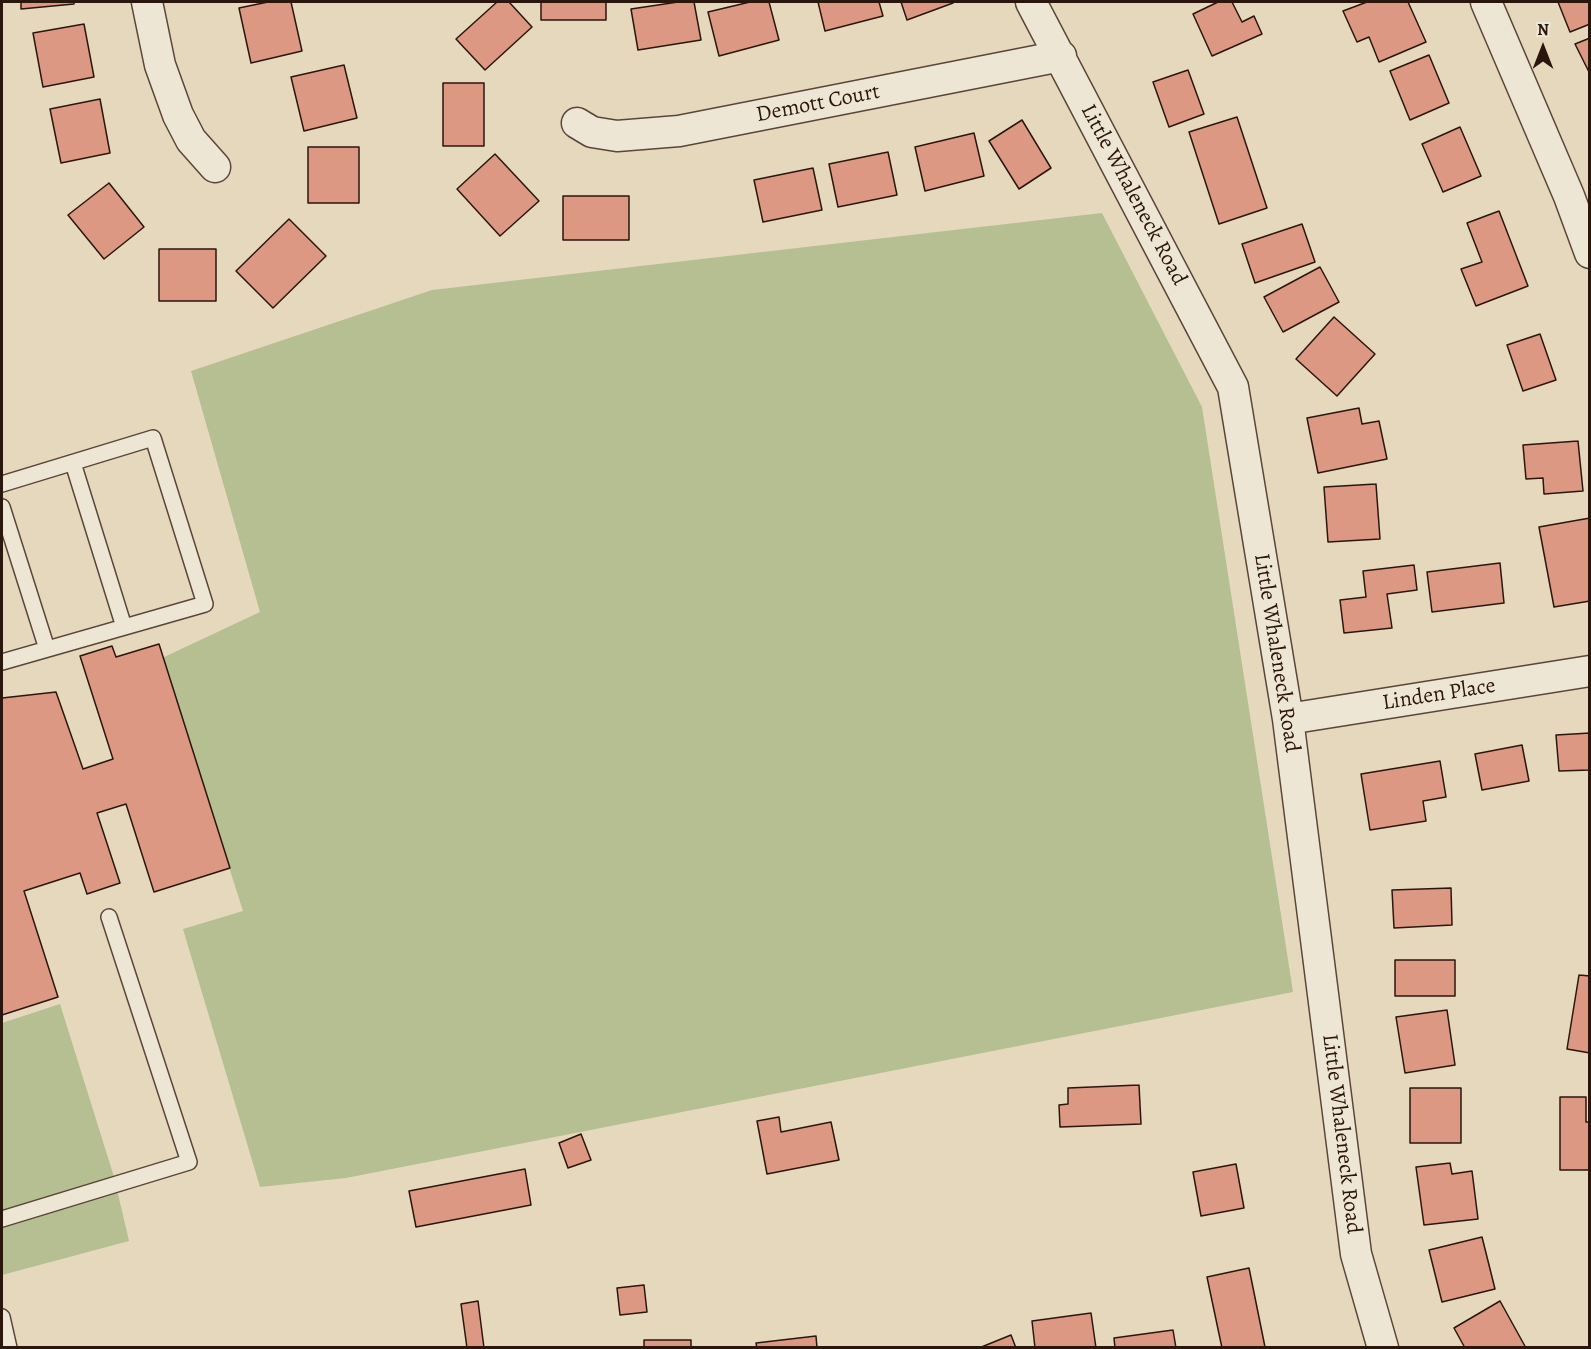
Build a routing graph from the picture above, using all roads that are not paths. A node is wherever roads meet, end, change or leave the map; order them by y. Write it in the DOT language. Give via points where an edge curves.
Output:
graph roads {
  1 [pos="147,2"];
  2 [pos="1031,2"];
  3 [pos="1486,2"];
  4 [pos="1061,56"];
  5 [pos="577,123"];
  6 [pos="215,167"];
  7 [pos="1590,253"];
  8 [pos="73,463"];
  9 [pos="2,484"];
  10 [pos="2,507"];
  11 [pos="124,627"];
  12 [pos="47,649"];
  13 [pos="2,662"];
  14 [pos="1590,671"];
  15 [pos="1288,719"];
  16 [pos="109,918"];
  17 [pos="2,1219"];
  18 [pos="2,1317"];
  19 [pos="9,1347"];
  20 [pos="1383,1347"];
  1 -- 6 [label="street" via="160,65 178,115 191,140"];
  2 -- 4 [label="street, Little Whaleneck Road"];
  3 -- 7 [label="street"];
  4 -- 5 [label="street, Demott Court" via="679,131 617,136 592,132"];
  4 -- 15 [label="street, Little Whaleneck Road" via="1233,387"];
  8 -- 9 [label="lane"];
  8 -- 11 [label="lane"];
  8 -- 11 [label="lane" via="153,438 205,604"];
  10 -- 12 [label="lane"];
  11 -- 12 [label="lane"];
  12 -- 13 [label="lane"];
  14 -- 15 [label="street, Linden Place"];
  15 -- 20 [label="street, Little Whaleneck Road" via="1356,1254"];
  16 -- 17 [label="lane" via="189,1162"];
  18 -- 19 [label="lane"];
}
